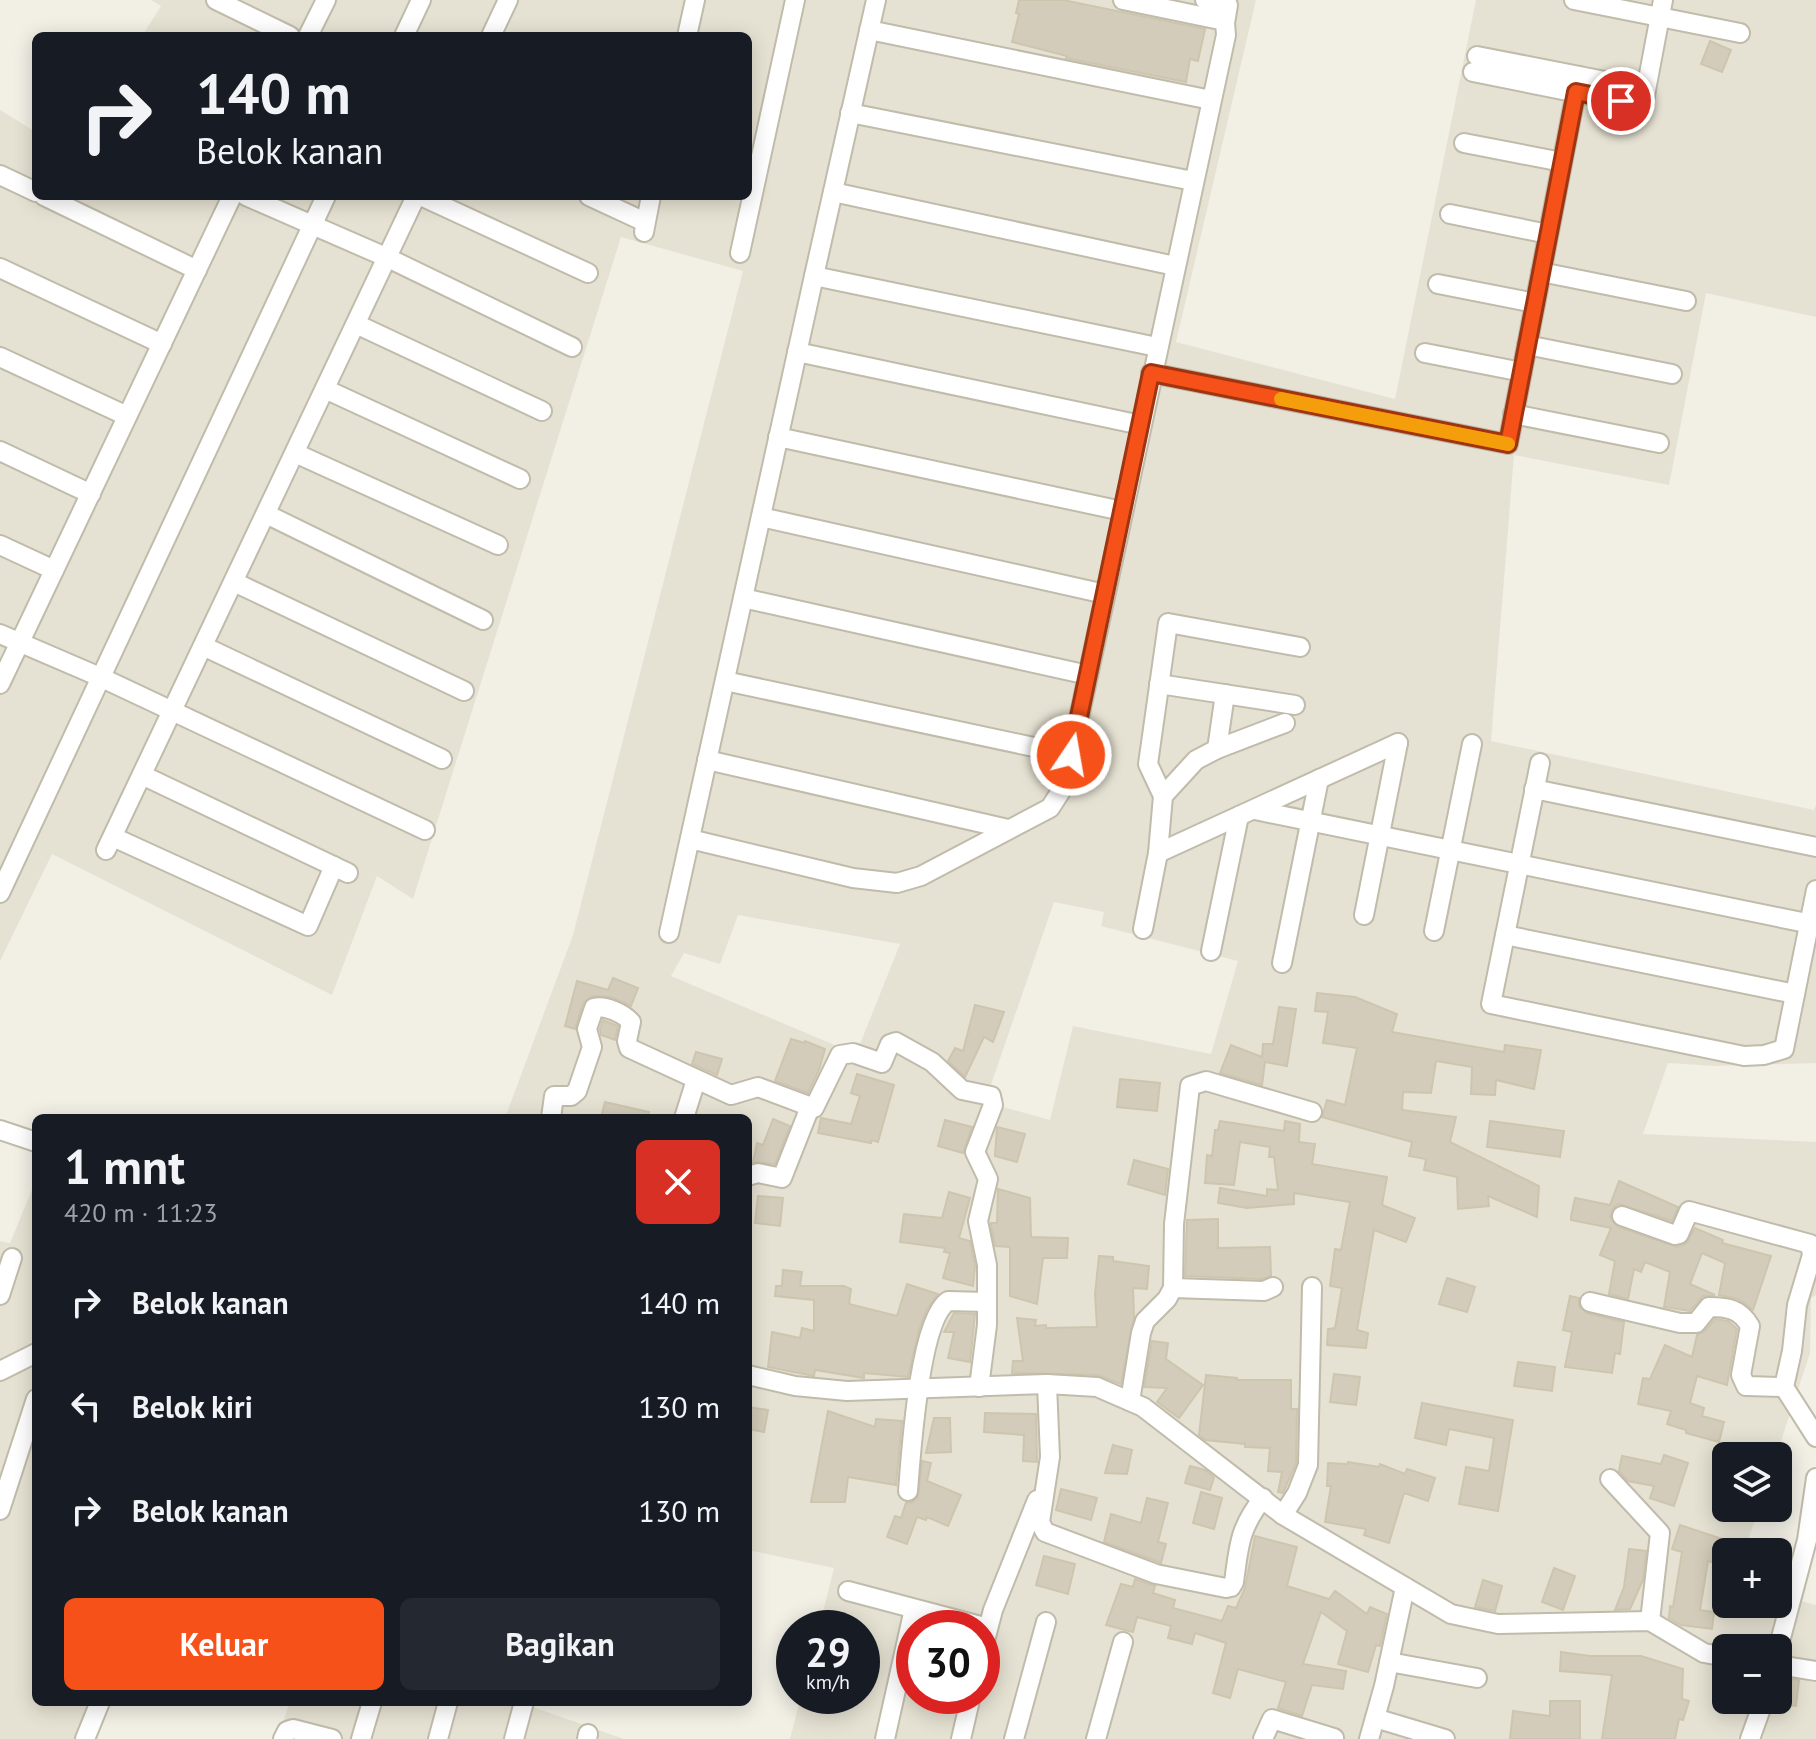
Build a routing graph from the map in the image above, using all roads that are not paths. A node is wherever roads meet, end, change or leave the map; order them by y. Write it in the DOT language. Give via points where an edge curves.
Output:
graph roads {
  1 [pos="216,0"];
  2 [pos="326,0"];
  3 [pos="421,0"];
  4 [pos="508,0"];
  5 [pos="695,0"];
  6 [pos="795,0"];
  7 [pos="876,0"];
  8 [pos="1123,0"];
  9 [pos="1205,0"];
  10 [pos="1574,0"];
  11 [pos="1662,9"];
  12 [pos="1225,23"];
  13 [pos="869,30"];
  14 [pos="282,32"];
  15 [pos="310,32"];
  16 [pos="406,32"];
  17 [pos="493,32"];
  18 [pos="688,32"];
  19 [pos="1740,33"];
  20 [pos="1475,64"];
  21 [pos="1577,84"];
  22 [pos="1211,100"];
  23 [pos="850,113"];
  24 [pos="1464,143"];
  25 [pos="1562,162"];
  26 [pos="0,175"];
  27 [pos="1193,181"];
  28 [pos="32,190"];
  29 [pos="833,192"];
  30 [pos="752,198"];
  31 [pos="52,200"];
  32 [pos="230,200"];
  33 [pos="255,200"];
  34 [pos="324,200"];
  35 [pos="416,200"];
  36 [pos="427,200"];
  37 [pos="596,200"];
  38 [pos="650,200"];
  39 [pos="752,200"];
  40 [pos="1450,214"];
  41 [pos="312,224"];
  42 [pos="1548,234"];
  43 [pos="740,253"];
  44 [pos="388,258"];
  45 [pos="1175,266"];
  46 [pos="0,268"];
  47 [pos="197,270"];
  48 [pos="1541,272"];
  49 [pos="588,273"];
  50 [pos="814,276"];
  51 [pos="1438,284"];
  52 [pos="1686,301"];
  53 [pos="1535,303"];
  54 [pos="356,324"];
  55 [pos="162,344"];
  56 [pos="1527,345"];
  57 [pos="572,347"];
  58 [pos="1157,347"];
  59 [pos="797,352"];
  60 [pos="1425,353"];
  61 [pos="0,357"];
  62 [pos="1522,372"];
  63 [pos="1151,373"];
  64 [pos="1672,374"];
  65 [pos="325,389"];
  66 [pos="542,411"];
  67 [pos="1513,414"];
  68 [pos="127,416"];
  69 [pos="1141,425"];
  70 [pos="778,437"];
  71 [pos="1659,443"];
  72 [pos="0,451"];
  73 [pos="295,453"];
  74 [pos="520,479"];
  75 [pos="91,494"];
  76 [pos="1122,511"];
  77 [pos="266,514"];
  78 [pos="761,517"];
  79 [pos="0,545"];
  80 [pos="498,545"];
  81 [pos="54,570"];
  82 [pos="234,582"];
  83 [pos="1105,594"];
  84 [pos="743,598"];
  85 [pos="483,620"];
  86 [pos="0,634"];
  87 [pos="20,643"];
  88 [pos="203,646"];
  89 [pos="1300,647"];
  90 [pos="1088,675"];
  91 [pos="100,677"];
  92 [pos="725,681"];
  93 [pos="0,684"];
  94 [pos="1159,684"];
  95 [pos="464,691"];
  96 [pos="1225,694"];
  97 [pos="1295,705"];
  98 [pos="172,711"];
  99 [pos="1285,723"];
  100 [pos="1472,744"];
  101 [pos="1217,749"];
  102 [pos="1071,755"];
  103 [pos="442,759"];
  104 [pos="707,760"];
  105 [pos="1540,763"];
  106 [pos="142,775"];
  107 [pos="1319,779"];
  108 [pos="1534,789"];
  109 [pos="1163,796"];
  110 [pos="1247,813"];
  111 [pos="1311,821"];
  112 [pos="1008,829"];
  113 [pos="425,830"];
  114 [pos="1380,835"];
  115 [pos="690,839"];
  116 [pos="1816,847"];
  117 [pos="1451,850"];
  118 [pos="1158,853"];
  119 [pos="1519,864"];
  120 [pos="1816,890"];
  121 [pos="0,893"];
  122 [pos="1364,915"];
  123 [pos="1813,924"];
  124 [pos="1143,929"];
  125 [pos="1434,931"];
  126 [pos="669,933"];
  127 [pos="1505,935"];
  128 [pos="1211,951"];
  129 [pos="1282,963"];
  130 [pos="1795,994"];
  131 [pos="696,1080"];
  132 [pos="810,1107"];
  133 [pos="1312,1112"];
  134 [pos="552,1114"];
  135 [pos="685,1114"];
  136 [pos="0,1130"];
  137 [pos="32,1141"];
  138 [pos="752,1175"];
  139 [pos="1622,1216"];
  140 [pos="12,1258"];
  141 [pos="1273,1287"];
  142 [pos="1312,1287"];
  143 [pos="1173,1288"];
  144 [pos="0,1295"];
  145 [pos="986,1302"];
  146 [pos="1590,1302"];
  147 [pos="32,1355"];
  148 [pos="0,1371"];
  149 [pos="752,1376"];
  150 [pos="1047,1384"];
  151 [pos="979,1387"];
  152 [pos="1784,1387"];
  153 [pos="918,1388"];
  154 [pos="1130,1401"];
  155 [pos="32,1411"];
  156 [pos="1816,1437"];
  157 [pos="1048,1471"];
  158 [pos="1816,1478"];
  159 [pos="1610,1479"];
  160 [pos="908,1491"];
  161 [pos="1263,1498"];
  162 [pos="0,1510"];
  163 [pos="1283,1515"];
  164 [pos="1405,1587"];
  165 [pos="848,1591"];
  166 [pos="914,1609"];
  167 [pos="918,1610"];
  168 [pos="995,1610"];
  169 [pos="1650,1621"];
  170 [pos="1046,1622"];
  171 [pos="1782,1634"];
  172 [pos="1123,1642"];
  173 [pos="1712,1654"];
  174 [pos="1389,1662"];
  175 [pos="1792,1667"];
  176 [pos="1816,1671"];
  177 [pos="1477,1678"];
  178 [pos="98,1706"];
  179 [pos="371,1706"];
  180 [pos="447,1706"];
  181 [pos="523,1706"];
  182 [pos="967,1714"];
  183 [pos="1759,1714"];
  184 [pos="1375,1718"];
  185 [pos="1334,1738"];
  186 [pos="85,1739"];
  187 [pos="283,1739"];
  188 [pos="332,1739"];
  189 [pos="361,1739"];
  190 [pos="438,1739"];
  191 [pos="514,1739"];
  192 [pos="885,1739"];
  193 [pos="961,1739"];
  194 [pos="1014,1739"];
  195 [pos="1096,1739"];
  196 [pos="1263,1739"];
  197 [pos="1369,1739"];
  198 [pos="1445,1739"];
  199 [pos="1750,1739"];
  1 -- 14 [label="street"];
  2 -- 15 [label="street"];
  3 -- 16 [label="street"];
  4 -- 17 [label="street"];
  5 -- 18 [label="street"];
  6 -- 30 [label="street"];
  7 -- 13 [label="street"];
  8 -- 12 [label="street"];
  9 -- 12 [label="street" via="1228,5"];
  10 -- 11 [label="street"];
  11 -- 19 [label="street"];
  11 -- 21 [label="street" via="1646,89"];
  12 -- 22 [label="street"];
  13 -- 22 [label="street"];
  13 -- 23 [label="street"];
  20 -- 21 [label="street"];
  21 -- 25 [label="street"];
  22 -- 27 [label="street"];
  23 -- 27 [label="street"];
  23 -- 29 [label="street"];
  24 -- 25 [label="street"];
  25 -- 42 [label="street"];
  26 -- 28 [label="street"];
  27 -- 45 [label="street"];
  29 -- 45 [label="street"];
  29 -- 50 [label="street"];
  31 -- 47 [label="street"];
  32 -- 47 [label="street"];
  33 -- 41 [label="street"];
  34 -- 41 [label="street"];
  35 -- 44 [label="street"];
  36 -- 49 [label="street"];
  37 -- 38 [label="street" via="644,227"];
  39 -- 43 [label="street"];
  40 -- 42 [label="street"];
  41 -- 44 [label="street"];
  41 -- 91 [label="street"];
  42 -- 48 [label="street"];
  44 -- 54 [label="street"];
  44 -- 57 [label="street"];
  45 -- 58 [label="street"];
  46 -- 55 [label="street"];
  47 -- 55 [label="street"];
  48 -- 52 [label="street"];
  48 -- 53 [label="street"];
  50 -- 58 [label="street"];
  50 -- 59 [label="street"];
  51 -- 53 [label="street"];
  53 -- 56 [label="street"];
  54 -- 65 [label="street"];
  54 -- 66 [label="street"];
  55 -- 68 [label="street"];
  56 -- 62 [label="street"];
  56 -- 64 [label="street"];
  58 -- 63 [label="street"];
  59 -- 69 [label="street"];
  59 -- 70 [label="street"];
  60 -- 62 [label="street"];
  61 -- 68 [label="street"];
  62 -- 67 [label="street"];
  63 -- 67 [label="street" via="1508,444"];
  63 -- 69 [label="street"];
  65 -- 73 [label="street"];
  65 -- 74 [label="street"];
  67 -- 71 [label="street"];
  68 -- 75 [label="street"];
  69 -- 76 [label="street"];
  70 -- 76 [label="street"];
  70 -- 78 [label="street"];
  72 -- 75 [label="street"];
  73 -- 77 [label="street"];
  73 -- 80 [label="street"];
  75 -- 81 [label="street"];
  76 -- 83 [label="street"];
  77 -- 82 [label="street"];
  77 -- 85 [label="street"];
  78 -- 83 [label="street"];
  78 -- 84 [label="street"];
  79 -- 81 [label="street"];
  81 -- 87 [label="street"];
  82 -- 88 [label="street"];
  82 -- 95 [label="street"];
  83 -- 90 [label="street"];
  84 -- 90 [label="street"];
  84 -- 92 [label="street"];
  86 -- 87 [label="street"];
  87 -- 91 [label="street"];
  87 -- 93 [label="street"];
  88 -- 98 [label="street"];
  88 -- 103 [label="street"];
  89 -- 94 [label="street" via="1168,623"];
  90 -- 102 [label="street"];
  91 -- 98 [label="street"];
  91 -- 121 [label="street"];
  92 -- 102 [label="street"];
  92 -- 104 [label="street"];
  94 -- 96 [label="street"];
  94 -- 109 [label="street" via="1148,764"];
  96 -- 97 [label="street"];
  96 -- 101 [label="street"];
  98 -- 106 [label="street"];
  98 -- 113 [label="street"];
  99 -- 101 [label="street"];
  100 -- 117 [label="street"];
  101 -- 109 [label="street" via="1196,760"];
  102 -- 112 [label="street" via="1056,801"];
  104 -- 112 [label="street"];
  104 -- 115 [label="street"];
  105 -- 108 [label="street"];
  106 -- 106 [label="street" via="341,870 308,926 110,844"];
  107 -- 110 [label="street"];
  107 -- 111 [label="street"];
  107 -- 114 [label="street" via="1398,743"];
  108 -- 116 [label="street"];
  108 -- 119 [label="street"];
  109 -- 118 [label="street"];
  110 -- 111 [label="street"];
  110 -- 118 [label="street"];
  110 -- 128 [label="street"];
  111 -- 114 [label="street"];
  111 -- 129 [label="street"];
  112 -- 115 [label="street" via="921,876 897,883 853,878"];
  114 -- 117 [label="street"];
  114 -- 122 [label="street"];
  115 -- 126 [label="street"];
  117 -- 119 [label="street"];
  117 -- 125 [label="street"];
  118 -- 124 [label="street"];
  119 -- 123 [label="street"];
  119 -- 127 [label="street"];
  120 -- 123 [label="street"];
  123 -- 130 [label="street"];
  127 -- 130 [label="street"];
  127 -- 130 [label="street" via="1491,1004 1744,1056 1784,1049"];
  131 -- 132 [label="street" via="731,1095 758,1087"];
  131 -- 134 [label="street" via="629,1048 628,1018 598,1007 587,1029 592,1047 577,1091 554,1096"];
  131 -- 135 [label="street"];
  132 -- 138 [label="street" via="782,1178"];
  132 -- 145 [label="street" via="816,1106 840,1055 853,1053 882,1063 896,1042 932,1062 962,1090 993,1097 975,1152 988,1179 978,1221 987,1265"];
  133 -- 143 [label="street" via="1206,1081 1190,1086 1176,1198"];
  136 -- 137 [label="street"];
  139 -- 152 [label="street" via="1675,1235 1689,1211 1810,1244"];
  140 -- 144 [label="street"];
  141 -- 143 [label="street"];
  142 -- 163 [label="street" via="1308,1465"];
  143 -- 154 [label="street" via="1145,1321"];
  145 -- 151 [label="street"];
  145 -- 153 [label="street" via="944,1303"];
  146 -- 152 [label="street" via="1680,1323 1696,1323 1709,1307 1734,1309 1750,1326 1741,1375 1746,1386"];
  147 -- 148 [label="street"];
  149 -- 153 [label="street" via="815,1389"];
  150 -- 151 [label="street"];
  150 -- 154 [label="street" via="1097,1387"];
  150 -- 157 [label="street"];
  151 -- 153 [label="street"];
  152 -- 156 [label="street"];
  153 -- 160 [label="street"];
  154 -- 161 [label="street"];
  155 -- 162 [label="street"];
  157 -- 161 [label="street" via="1040,1522 1045,1532 1156,1574 1214,1587 1231,1587 1242,1530"];
  157 -- 168 [label="street"];
  158 -- 171 [label="street" via="1807,1540"];
  159 -- 169 [label="street" via="1660,1533"];
  161 -- 163 [label="street"];
  163 -- 164 [label="street"];
  164 -- 169 [label="street" via="1451,1614 1498,1624"];
  164 -- 174 [label="street"];
  165 -- 166 [label="street"];
  166 -- 167 [label="street"];
  166 -- 192 [label="street"];
  169 -- 173 [label="street"];
  170 -- 194 [label="street"];
  172 -- 195 [label="street"];
  174 -- 177 [label="street"];
  174 -- 184 [label="street"];
  175 -- 176 [label="street"];
  178 -- 186 [label="street"];
  179 -- 189 [label="street"];
  180 -- 190 [label="street"];
  181 -- 191 [label="street"];
  182 -- 193 [label="street"];
  183 -- 199 [label="street"];
  184 -- 197 [label="street"];
  184 -- 198 [label="street"];
  185 -- 196 [label="street" via="1272,1719"];
  187 -- 188 [label="street" via="293,1729"];
}
